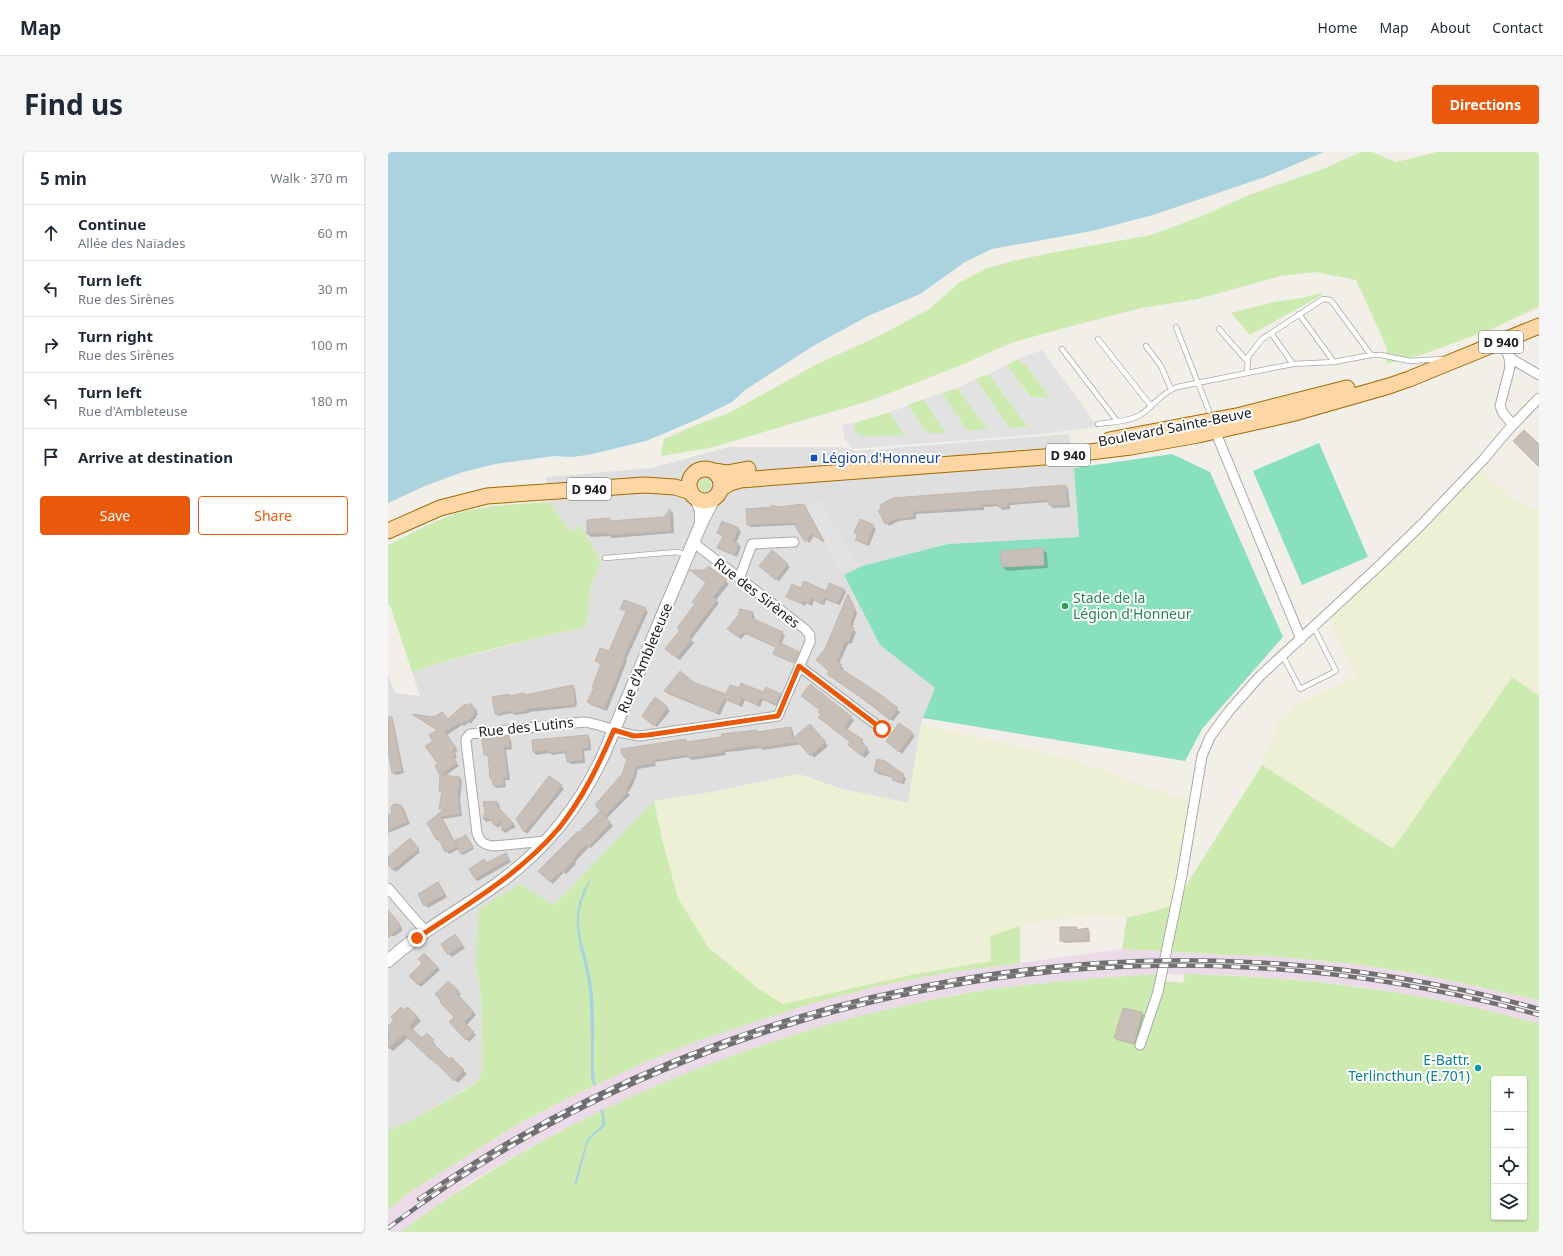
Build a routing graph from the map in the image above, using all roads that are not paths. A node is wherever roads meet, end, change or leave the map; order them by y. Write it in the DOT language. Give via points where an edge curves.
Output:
graph roads {
  1 [pos="1299,314"];
  2 [pos="1539,326"];
  3 [pos="1176,327"];
  4 [pos="1219,329"];
  5 [pos="1271,333"];
  6 [pos="1098,338"];
  7 [pos="1146,346"];
  8 [pos="1505,347"];
  9 [pos="1062,349"];
  10 [pos="1371,355"];
  11 [pos="1462,357"];
  12 [pos="1247,361"];
  13 [pos="1334,362"];
  14 [pos="1293,364"];
  15 [pos="1247,373"];
  16 [pos="1539,375"];
  17 [pos="1198,382"];
  18 [pos="1170,389"];
  19 [pos="1539,398"];
  20 [pos="1151,406"];
  21 [pos="1117,421"];
  22 [pos="1213,421"];
  23 [pos="1098,424"];
  24 [pos="1513,425"];
  25 [pos="714,471"];
  26 [pos="694,473"];
  27 [pos="644,485"];
  28 [pos="717,493"];
  29 [pos="694,495"];
  30 [pos="701,524"];
  31 [pos="388,531"];
  32 [pos="794,542"];
  33 [pos="694,543"];
  34 [pos="688,556"];
  35 [pos="605,558"];
  36 [pos="739,579"];
  37 [pos="1313,626"];
  38 [pos="1300,638"];
  39 [pos="1283,656"];
  40 [pos="799,666"];
  41 [pos="882,729"];
  42 [pos="614,730"];
  43 [pos="546,841"];
  44 [pos="388,888"];
  45 [pos="426,932"];
  46 [pos="388,961"];
  47 [pos="1140,1045"];
  1 -- 5 [label="lane"];
  1 -- 10 [label="lane" via="1320,300 1330,300"];
  1 -- 13 [label="lane"];
  2 -- 8 [label="main road, Boulevard Sainte-Beuve / D 940"];
  3 -- 17 [label="lane"];
  4 -- 12 [label="lane"];
  5 -- 12 [label="lane" via="1258,342"];
  5 -- 14 [label="lane"];
  6 -- 20 [label="lane"];
  7 -- 18 [label="lane" via="1161,366"];
  8 -- 11 [label="main road, Boulevard Sainte-Beuve / D 940"];
  8 -- 16 [label="street" via="1512,359"];
  8 -- 24 [label="street" via="1510,362 1500,406"];
  9 -- 21 [label="lane"];
  10 -- 11 [label="lane" via="1410,361"];
  10 -- 13 [label="lane"];
  11 -- 22 [label="main road, Boulevard Sainte-Beuve / D 940" via="1409,379 1282,417"];
  12 -- 15 [label="lane"];
  13 -- 14 [label="lane"];
  14 -- 15 [label="lane"];
  15 -- 17 [label="lane"];
  17 -- 18 [label="lane"];
  17 -- 22 [label="lane"];
  18 -- 20 [label="lane"];
  19 -- 24 [label="street"];
  20 -- 21 [label="lane" via="1136,417"];
  21 -- 23 [label="lane"];
  22 -- 25 [label="main road, Boulevard Sainte-Beuve / D 940" via="1055,448 749,469 727,473"];
  22 -- 28 [label="main road, Boulevard Sainte-Beuve / D 940" via="1131,447 1057,456 740,480 730,483"];
  22 -- 38 [label="street"];
  24 -- 37 [label="street" via="1423,523"];
  25 -- 26 [label="main road" via="705,468"];
  25 -- 28 [label="main road" via="720,478"];
  26 -- 27 [label="main road, D 940"];
  26 -- 29 [label="main road" via="689,481 689,487"];
  27 -- 29 [label="main road, D 940" via="676,487"];
  27 -- 31 [label="main road, D 940" via="487,496 440,508"];
  28 -- 29 [label="main road" via="704,501"];
  28 -- 30 [label="street, Rue d'Ambleteuse"];
  29 -- 30 [label="street, Rue d'Ambleteuse" via="701,510"];
  30 -- 33 [label="street, Rue d'Ambleteuse"];
  32 -- 36 [label="street" via="752,544"];
  33 -- 34 [label="street, Rue d'Ambleteuse"];
  33 -- 36 [label="street, Rue des Sirènes"];
  34 -- 35 [label="lane" via="676,552"];
  34 -- 42 [label="street, Rue d'Ambleteuse"];
  36 -- 40 [label="street, Rue des Sirènes" via="808,632 810,642"];
  37 -- 38 [label="street"];
  37 -- 39 [label="lane" via="1336,671 1300,689"];
  38 -- 39 [label="street"];
  39 -- 47 [label="street" via="1234,704 1204,748 1160,985"];
  40 -- 41 [label="street"];
  40 -- 42 [label="street, Rue des Sirènes" via="778,716 648,735 634,736"];
  42 -- 43 [label="street, Rue d'Ambleteuse" via="582,795"];
  42 -- 43 [label="street, Rue des Lutins" via="596,723 578,722 473,732 467,736 480,841 485,845 494,846"];
  43 -- 45 [label="street, Rue d'Ambleteuse" via="498,884"];
  44 -- 45 [label="street"];
  45 -- 46 [label="street, Rue d'Ambleteuse"];
}
